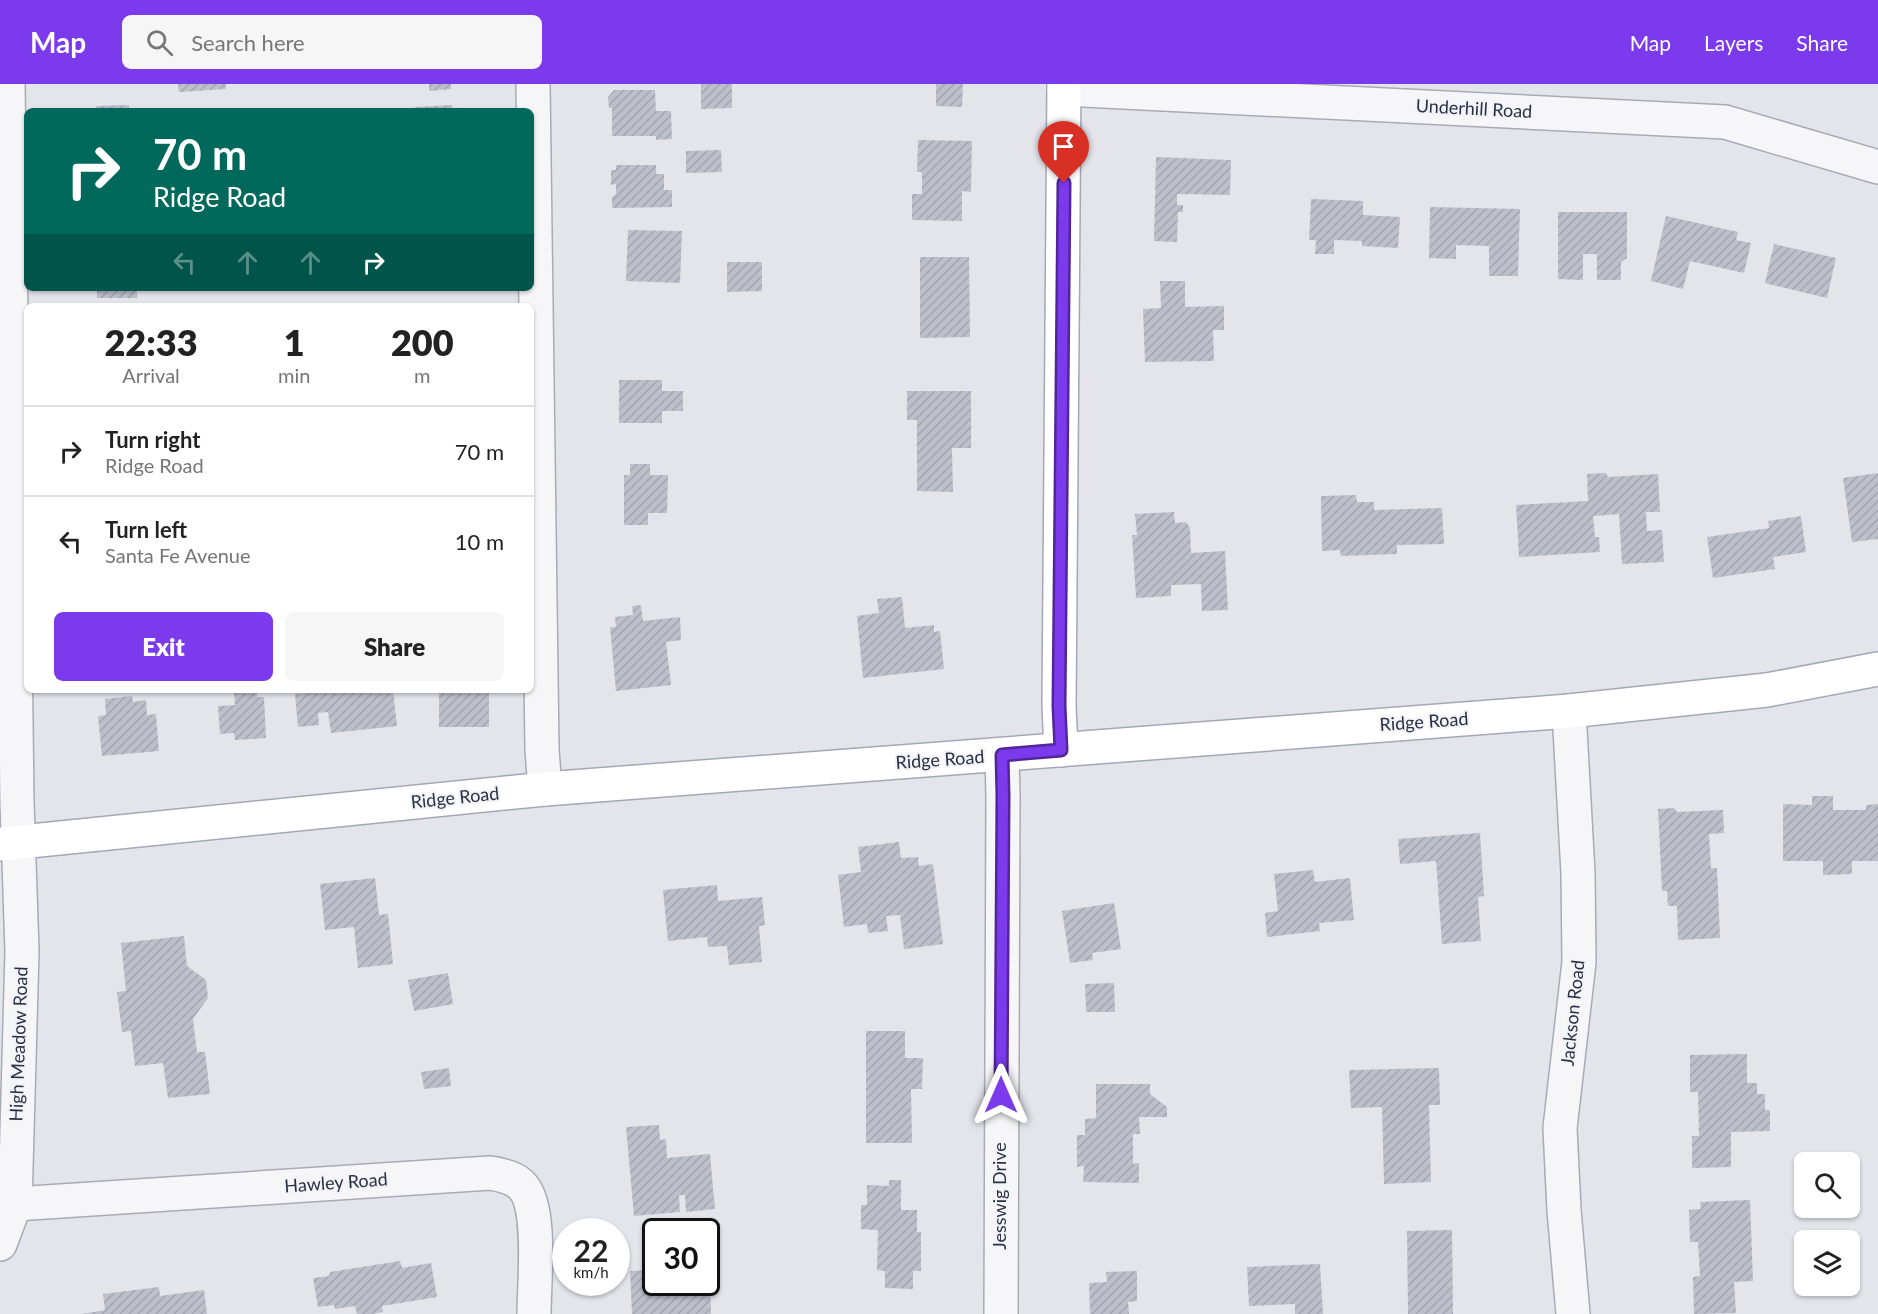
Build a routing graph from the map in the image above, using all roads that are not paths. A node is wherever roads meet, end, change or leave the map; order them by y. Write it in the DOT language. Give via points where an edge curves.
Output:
graph roads {
  1 [pos="8,84"];
  2 [pos="532,84"];
  3 [pos="1064,87"];
  4 [pos="532,108"];
  5 [pos="1878,167"];
  6 [pos="534,217"];
  7 [pos="1878,669"];
  8 [pos="1569,711"];
  9 [pos="1061,750"];
  10 [pos="1002,755"];
  11 [pos="545,789"];
  12 [pos="9,843"];
  13 [pos="15,1204"];
  14 [pos="0,1244"];
  15 [pos="534,1314"];
  16 [pos="1000,1314"];
  17 [pos="1574,1314"];
  1 -- 12 [label="street, High Meadow Road"];
  2 -- 4 [label="street"];
  3 -- 5 [label="street, Underhill Road" via="1725,122"];
  3 -- 9 [label="main road"];
  6 -- 11 [label="street"];
  7 -- 8 [label="main road, Ridge Road" via="1767,690"];
  8 -- 9 [label="main road, Ridge Road"];
  8 -- 17 [label="street, Jackson Road" via="1579,962 1560,1128 1563,1210"];
  9 -- 10 [label="main road, Ridge Road"];
  10 -- 11 [label="main road, Ridge Road"];
  10 -- 16 [label="street, Jesswig Drive"];
  11 -- 12 [label="main road, Ridge Road"];
  12 -- 13 [label="street, High Meadow Road" via="22,951"];
  13 -- 14 [label="street, High Meadow Road"];
  13 -- 15 [label="street, Hawley Road" via="489,1173 508,1176 523,1186 532,1203"];
}
